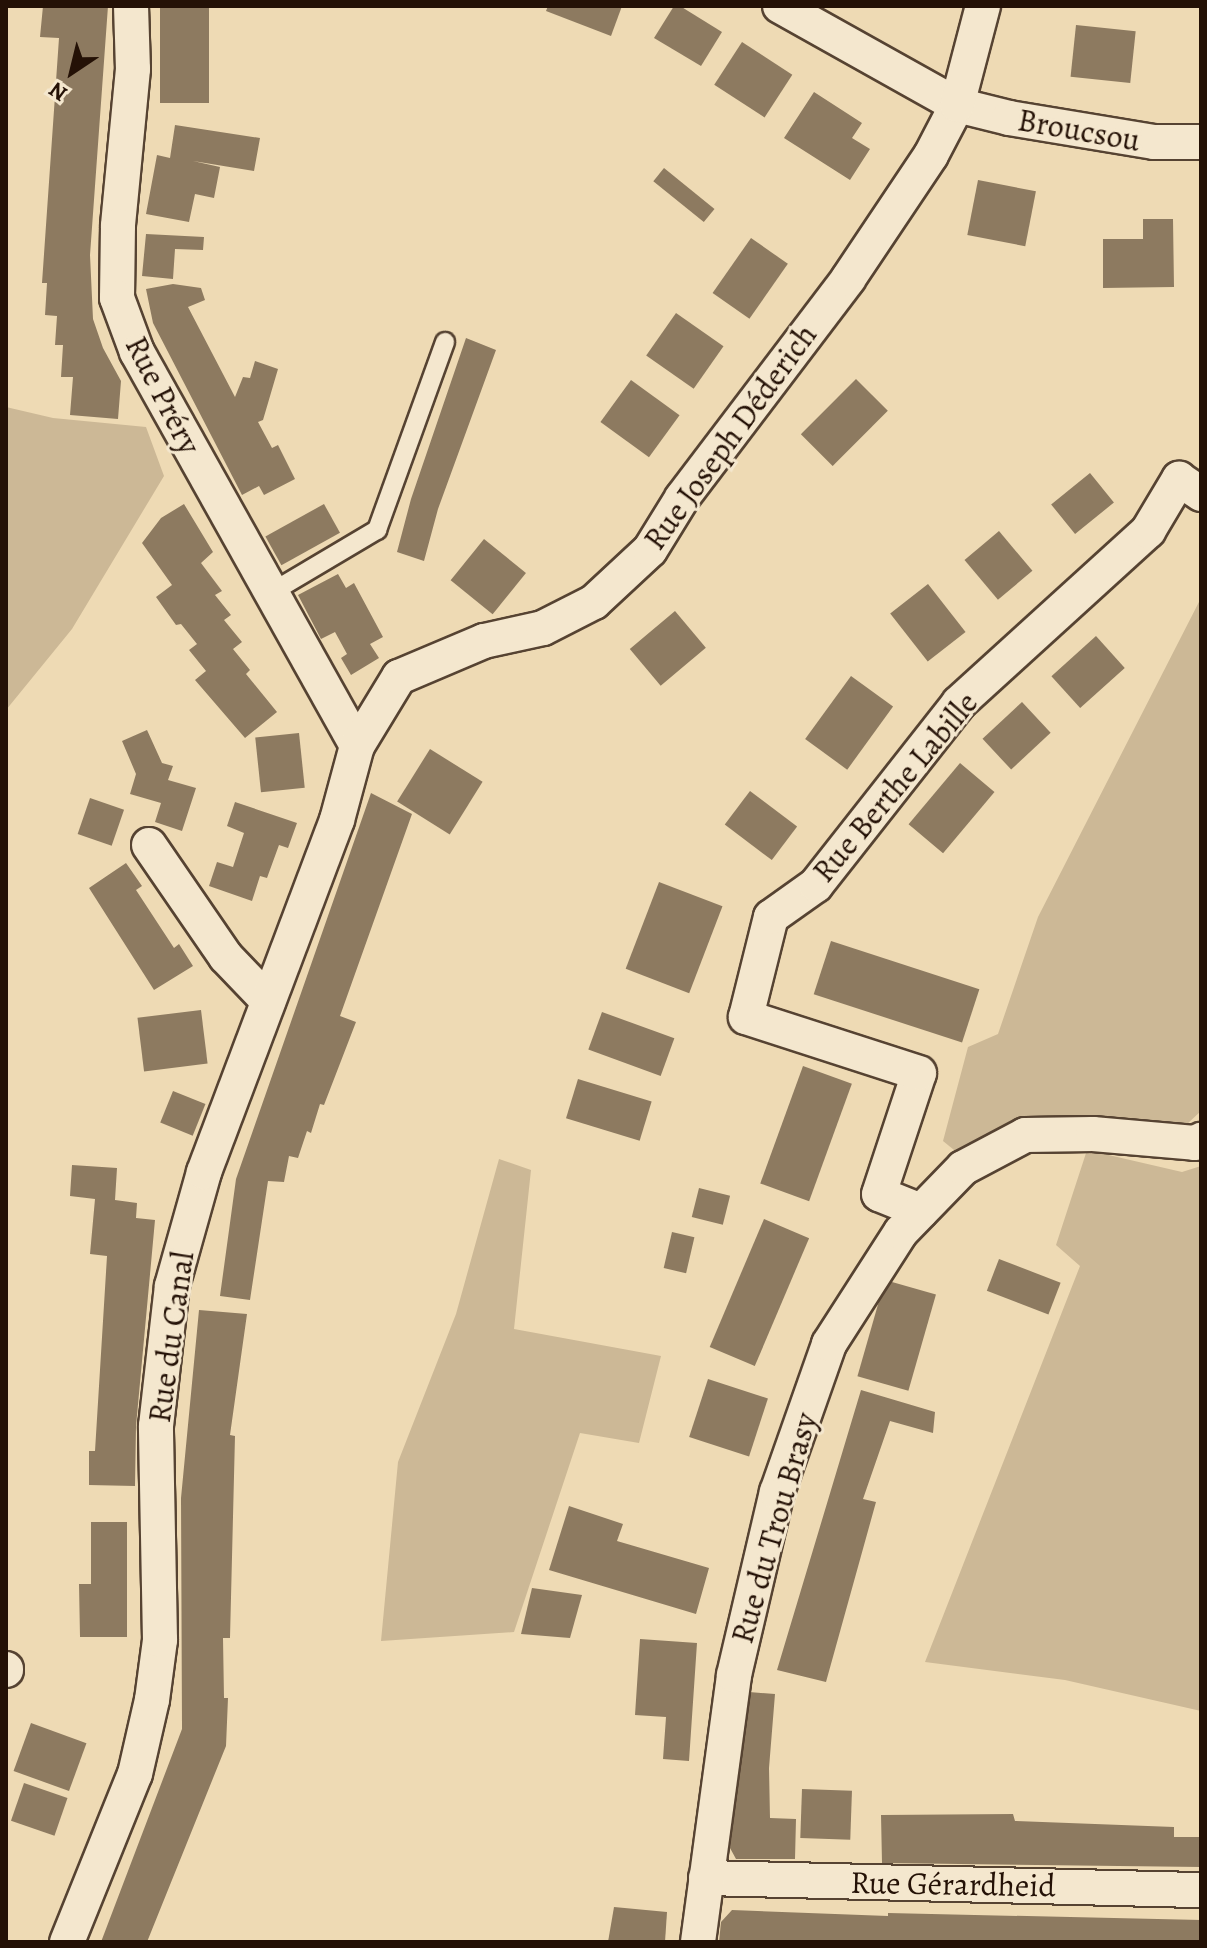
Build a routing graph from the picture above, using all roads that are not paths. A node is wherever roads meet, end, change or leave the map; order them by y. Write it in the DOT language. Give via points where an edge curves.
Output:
graph roads {
  1 [pos="131,6"];
  2 [pos="780,6"];
  3 [pos="983,6"];
  4 [pos="957,105"];
  5 [pos="1201,142"];
  6 [pos="445,342"];
  7 [pos="1201,494"];
  8 [pos="269,594"];
  9 [pos="357,746"];
  10 [pos="149,845"];
  11 [pos="268,1001"];
  12 [pos="1201,1140"];
  13 [pos="911,1222"];
  14 [pos="706,1878"];
  15 [pos="1201,1890"];
  16 [pos="67,1942"];
  17 [pos="698,1942"];
  1 -- 8 [label="street, Rue Préry" via="133,69 118,226 117,298 137,352"];
  2 -- 4 [label="street, Broucsou"];
  3 -- 4 [label="street, Rue Joseph Déderich"];
  4 -- 5 [label="street, Broucsou" via="1154,142"];
  4 -- 9 [label="street, Rue Joseph Déderich" via="931,155 848,279 682,498 650,550 594,602 543,628 484,641 399,677"];
  6 -- 8 [label="lane" via="377,530"];
  7 -- 13 [label="street, Rue Berthe Labille" via="1179,479 1148,531 959,703 816,885 771,917 746,1017 919,1073 879,1194"];
  8 -- 9 [label="street, Rue Préry"];
  9 -- 11 [label="street, Rue du Canal" via="337,820"];
  10 -- 11 [label="street" via="226,957"];
  11 -- 16 [label="street, Rue du Canal" via="204,1172 172,1286 156,1426 160,1640 152,1700 135,1774"];
  12 -- 13 [label="street, Rue du Trou Brasy" via="1025,1135 963,1168"];
  13 -- 14 [label="street, Rue du Trou Brasy" via="829,1344 777,1492 734,1675"];
  14 -- 15 [label="street, Rue Gérardheid"];
  14 -- 17 [label="street, Rue du Trou Brasy"];
}
